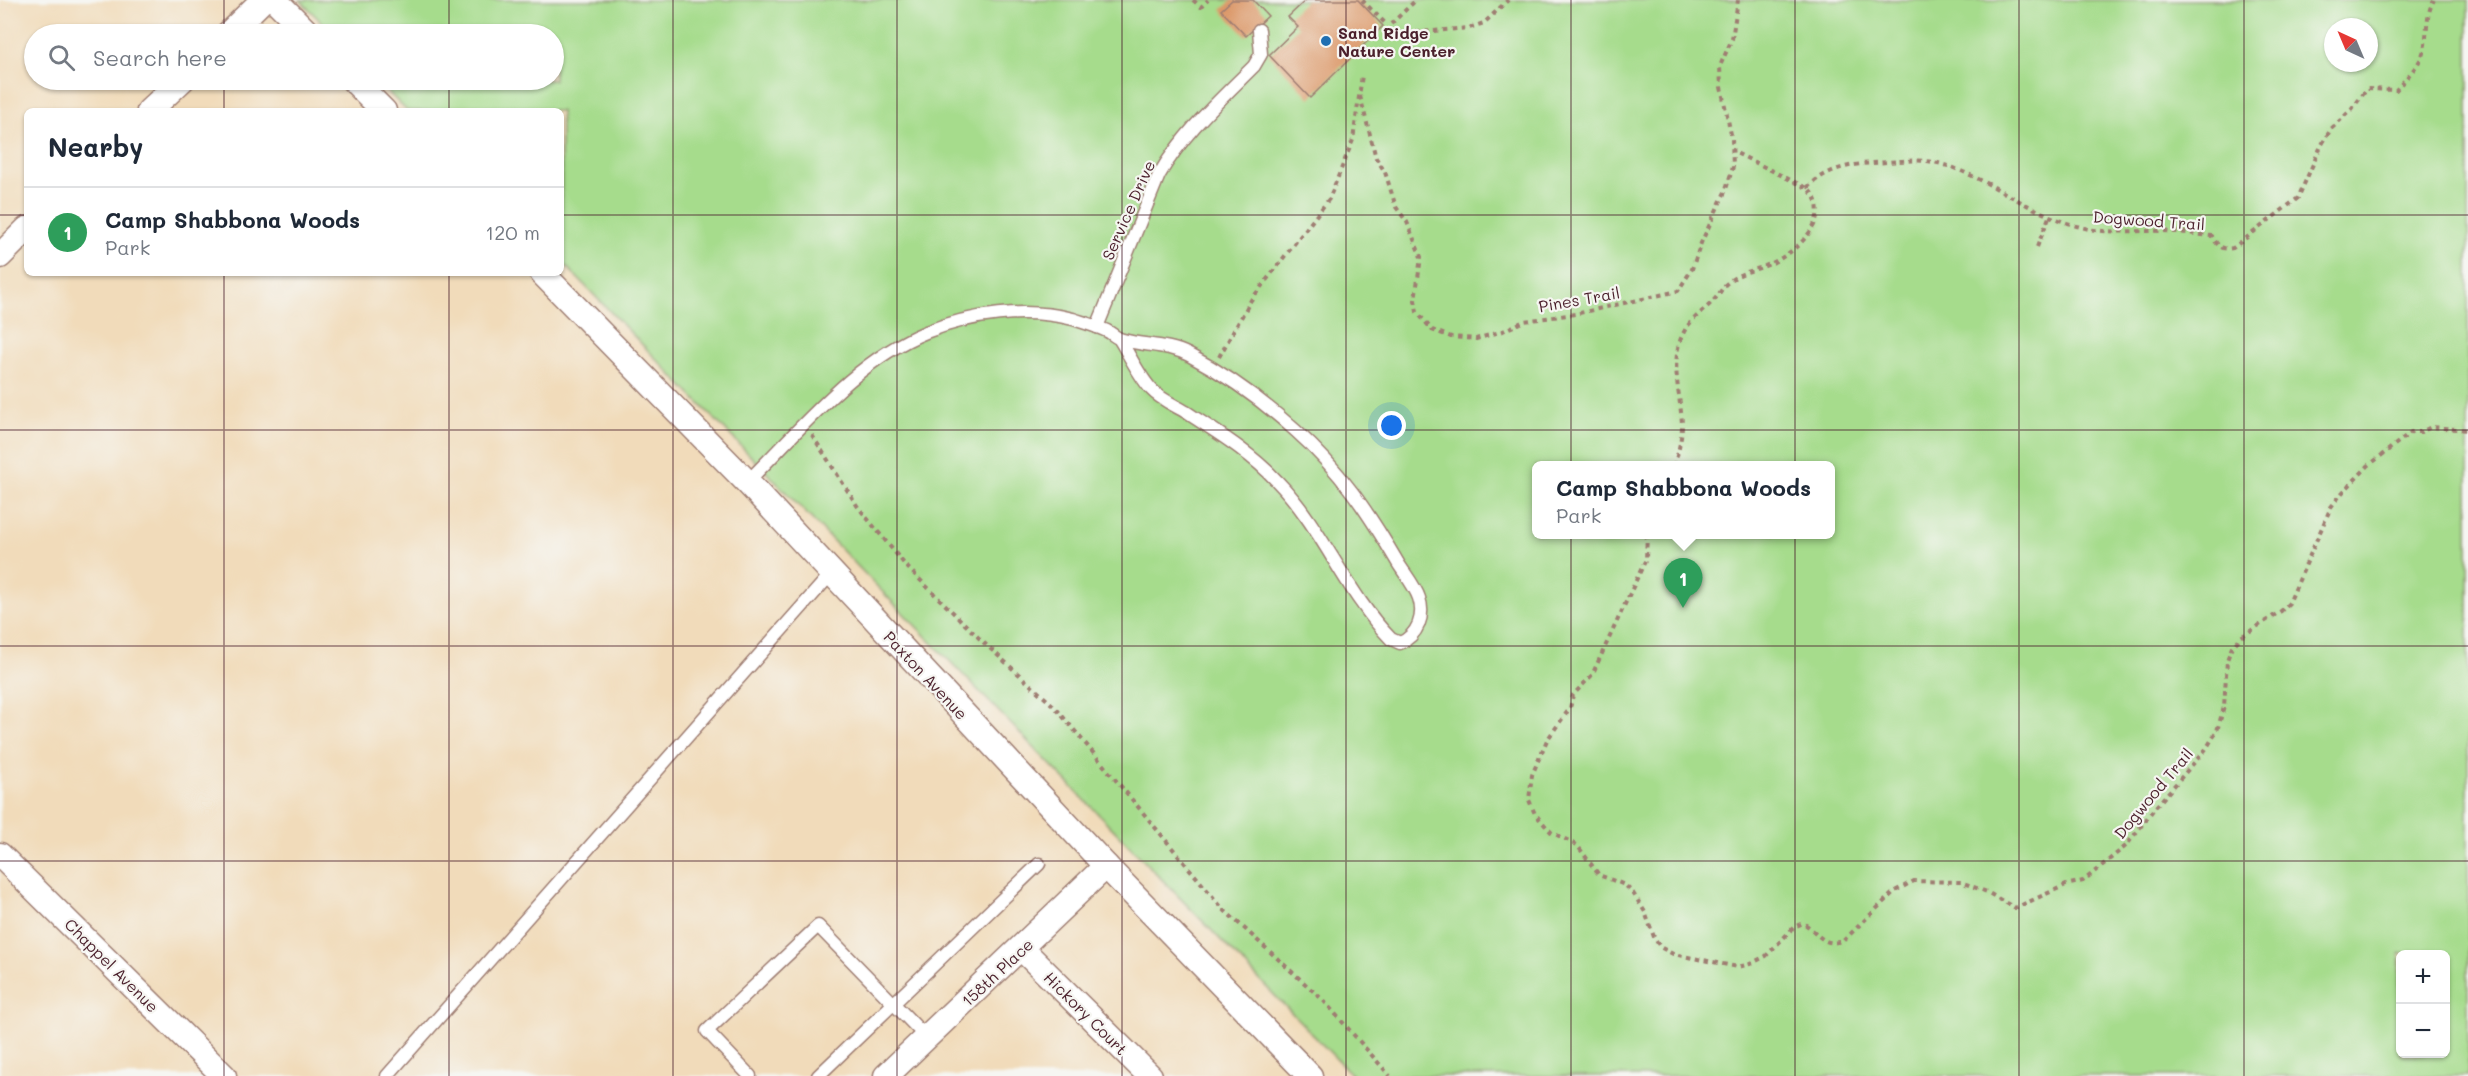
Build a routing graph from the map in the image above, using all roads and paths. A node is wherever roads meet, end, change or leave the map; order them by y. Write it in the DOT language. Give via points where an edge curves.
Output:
graph roads {
  1 [pos="263,0"];
  2 [pos="275,0"];
  3 [pos="1193,0"];
  4 [pos="1208,0"];
  5 [pos="1362,0"];
  6 [pos="1416,0"];
  7 [pos="1508,0"];
  8 [pos="1738,0"];
  9 [pos="2433,0"];
  10 [pos="238,24"];
  11 [pos="299,24"];
  12 [pos="1258,30"];
  13 [pos="1398,34"];
  14 [pos="1362,75"];
  15 [pos="171,90"];
  16 [pos="363,90"];
  17 [pos="1360,96"];
  18 [pos="152,108"];
  19 [pos="381,108"];
  20 [pos="1734,152"];
  21 [pos="1807,188"];
  22 [pos="2049,217"];
  23 [pos="24,233"];
  24 [pos="2037,247"];
  25 [pos="0,256"];
  26 [pos="545,276"];
  27 [pos="1097,327"];
  28 [pos="1120,340"];
  29 [pos="1213,369"];
  30 [pos="804,426"];
  31 [pos="2468,430"];
  32 [pos="1675,461"];
  33 [pos="747,482"];
  34 [pos="1647,539"];
  35 [pos="831,574"];
  36 [pos="0,855"];
  37 [pos="1039,864"];
  38 [pos="1106,866"];
  39 [pos="1022,949"];
  40 [pos="894,1004"];
  41 [pos="927,1038"];
  42 [pos="1139,1072"];
  43 [pos="224,1076"];
  44 [pos="387,1076"];
  45 [pos="750,1076"];
  46 [pos="818,1076"];
  47 [pos="886,1076"];
  48 [pos="1310,1076"];
  49 [pos="1390,1076"];
  1 -- 10 [label="street"];
  2 -- 11 [label="street"];
  3 -- 4 [label="path" via="1201,7"];
  5 -- 6 [label="path" via="1389,24"];
  7 -- 13 [label="path" via="1484,23 1469,28"];
  8 -- 20 [label="path, Pines Trail" via="1732,39 1720,66"];
  9 -- 22 [label="path, Dogwood Trail" via="2428,9 2422,57 2396,90 2367,89 2320,146 2298,198 2233,248 2218,246 2212,236 2107,232"];
  12 -- 27 [label="lane, Service Drive" via="1261,54 1254,66 1193,127 1160,175"];
  14 -- 17 [label="path"];
  15 -- 18 [label="street"];
  16 -- 19 [label="street"];
  17 -- 20 [label="path, Pines Trail" via="1376,158 1421,257 1417,312 1432,330 1451,337 1476,339 1524,321 1678,291 1692,270 1725,192"];
  17 -- 29 [label="path" via="1353,140 1329,199 1251,300"];
  20 -- 21 [label="path"];
  21 -- 22 [label="path, Dogwood Trail" via="1826,173 1846,165 1936,162"];
  21 -- 32 [label="path" via="1814,194 1817,206 1818,218 1811,231 1786,255 1736,276 1685,330 1676,369 1682,426"];
  22 -- 24 [label="path"];
  23 -- 25 [label="street"];
  26 -- 33 [label="street, Paxton Avenue"];
  27 -- 28 [label="lane"];
  27 -- 30 [label="lane" via="1071,319 1001,314 928,332 898,345 870,365"];
  28 -- 29 [label="lane" via="1163,346"];
  28 -- 29 [label="lane" via="1152,390 1226,438 1277,480 1318,533 1353,593 1381,629 1400,643 1408,640 1420,621 1419,598 1348,484 1296,430"];
  30 -- 33 [label="lane"];
  30 -- 49 [label="path" via="858,507 906,566 1054,707 1223,909 1323,1000"];
  31 -- 34 [label="path, Dogwood Trail" via="2431,427 2411,432 2368,466 2342,493 2331,507 2289,603 2232,647 2227,660 2224,707 2217,731 2206,749 2127,845 2083,881 2015,908 1961,882 1914,881 1895,891 1843,941 1824,941 1803,923 1794,927 1766,956 1738,967 1673,954 1660,947 1633,893 1625,885 1599,875 1577,845 1551,832 1529,800 1532,775 1547,740 1569,708 1573,695 1592,675 1646,559"];
  33 -- 35 [label="street, Paxton Avenue"];
  35 -- 38 [label="street, Paxton Avenue"];
  35 -- 44 [label="lane"];
  36 -- 43 [label="street, Chappel Avenue"];
  37 -- 40 [label="lane"];
  38 -- 39 [label="street, 158th Place"];
  38 -- 48 [label="street, Paxton Avenue"];
  39 -- 41 [label="street, 158th Place"];
  39 -- 42 [label="street, Hickory Court"];
  40 -- 41 [label="lane"];
  40 -- 45 [label="lane" via="818,926 707,1031"];
  40 -- 46 [label="lane"];
  41 -- 47 [label="street, 158th Place"];
}
